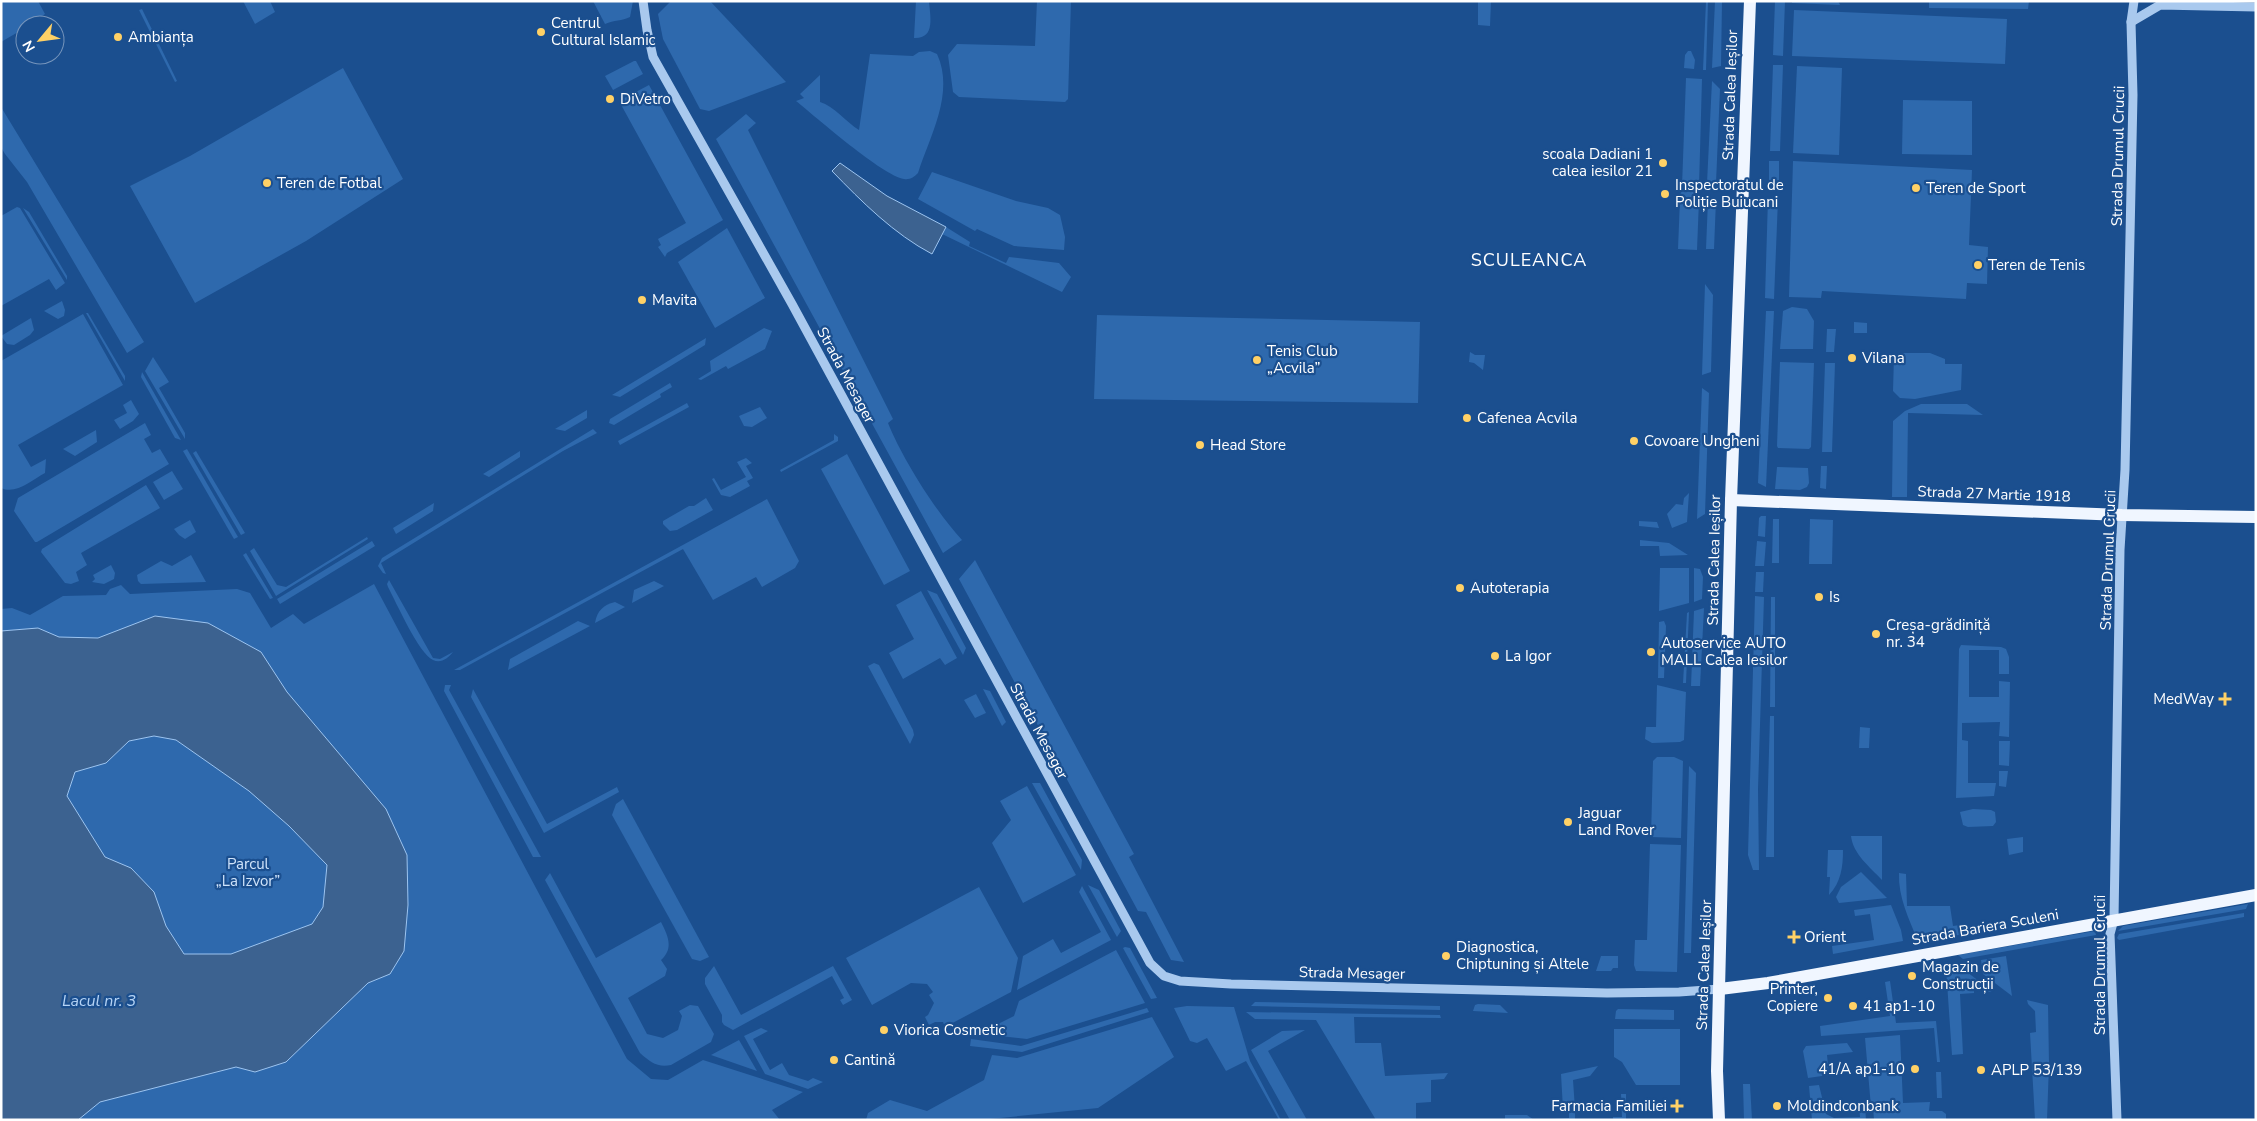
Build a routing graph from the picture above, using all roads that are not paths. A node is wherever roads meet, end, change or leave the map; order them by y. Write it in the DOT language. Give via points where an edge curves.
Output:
graph roads {
  1 [pos="643,1"];
  2 [pos="1750,1"];
  3 [pos="2134,1"];
  4 [pos="2256,7"];
  5 [pos="2131,22"];
  6 [pos="1731,500"];
  7 [pos="2122,515"];
  8 [pos="2256,517"];
  9 [pos="2256,895"];
  10 [pos="2114,919"];
  11 [pos="1720,989"];
  12 [pos="1719,1120"];
  13 [pos="2117,1120"];
  1 -- 11 [label="street, Strada Mesager" via="653,56 1150,963 1164,976 1180,981 1231,984 1607,993"];
  2 -- 6 [label="main road, Strada Calea Ieșilor"];
  3 -- 5 [label="street, Strada Drumul Crucii"];
  4 -- 5 [label="street" via="2160,5"];
  5 -- 7 [label="street, Strada Drumul Crucii" via="2133,95"];
  6 -- 7 [label="main road, Strada 27 Martie 1918"];
  6 -- 11 [label="main road, Strada Calea Ieșilor"];
  7 -- 8 [label="main road, Strada 27 Martie 1918"];
  7 -- 10 [label="street, Strada Drumul Crucii"];
  9 -- 10 [label="main road, Strada Bariera Sculeni"];
  10 -- 11 [label="main road, Strada Bariera Sculeni"];
  10 -- 13 [label="street, Strada Drumul Crucii" via="2110,934"];
  11 -- 12 [label="main road, Strada Calea Ieșilor"];
}
